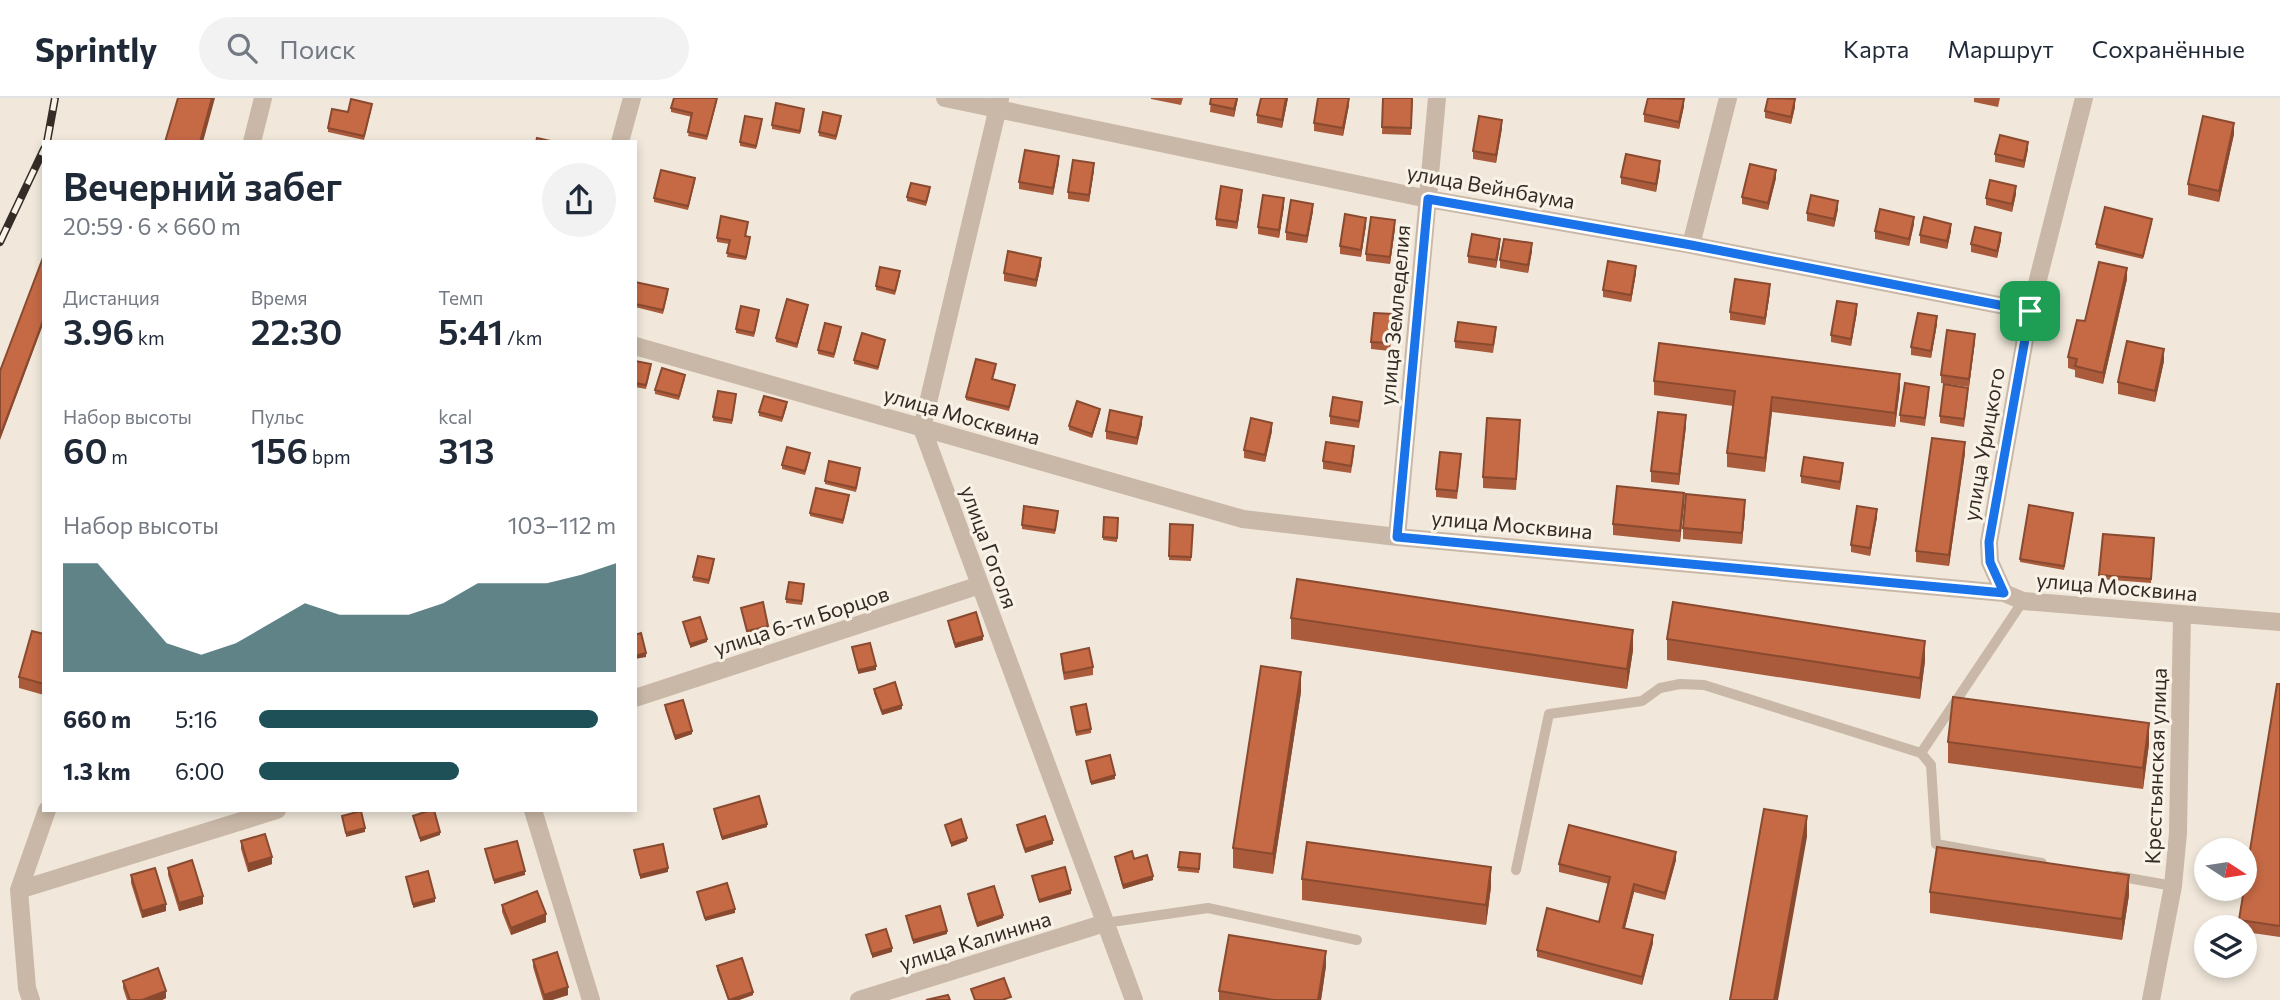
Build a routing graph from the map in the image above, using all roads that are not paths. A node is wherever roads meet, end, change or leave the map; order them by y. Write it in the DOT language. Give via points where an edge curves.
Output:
graph roads {
  1 [pos="263,98"];
  2 [pos="632,98"];
  3 [pos="945,98"];
  4 [pos="1437,98"];
  5 [pos="1728,98"];
  6 [pos="2084,98"];
  7 [pos="999,104"];
  8 [pos="252,140"];
  9 [pos="621,140"];
  10 [pos="1428,199"];
  11 [pos="1691,245"];
  12 [pos="2030,311"];
  13 [pos="637,347"];
  14 [pos="922,428"];
  15 [pos="1397,537"];
  16 [pos="980,585"];
  17 [pos="2004,593"];
  18 [pos="2023,601"];
  19 [pos="2182,615"];
  20 [pos="2280,622"];
  21 [pos="637,697"];
  22 [pos="1921,753"];
  23 [pos="46,812"];
  24 [pos="271,812"];
  25 [pos="534,812"];
  26 [pos="2057,865"];
  27 [pos="1516,870"];
  28 [pos="2109,874"];
  29 [pos="2173,886"];
  30 [pos="19,890"];
  31 [pos="1105,923"];
  32 [pos="1357,940"];
  33 [pos="31,1000"];
  34 [pos="591,1000"];
  35 [pos="859,1000"];
  36 [pos="1134,1000"];
  37 [pos="2151,1000"];
  1 -- 8 [label="street"];
  2 -- 9 [label="street"];
  3 -- 7 [label="street, улица Вейнбаума"];
  4 -- 10 [label="street, улица Земледелия"];
  5 -- 11 [label="street"];
  6 -- 12 [label="street, улица Урицкого"];
  7 -- 10 [label="street, улица Вейнбаума"];
  7 -- 14 [label="street"];
  10 -- 11 [label="street, улица Вейнбаума"];
  10 -- 15 [label="street, улица Земледелия"];
  11 -- 12 [label="street, улица Вейнбаума"];
  12 -- 17 [label="street, улица Урицкого" via="1989,542 1990,562"];
  13 -- 14 [label="street, улица Москвина"];
  14 -- 15 [label="street, улица Москвина" via="1243,519"];
  14 -- 16 [label="street, улица Гоголя"];
  15 -- 17 [label="street, улица Москвина"];
  16 -- 21 [label="street, улица 6-ти Борцов"];
  16 -- 31 [label="street, улица Гоголя"];
  17 -- 18 [label="street, улица Москвина"];
  18 -- 19 [label="street, улица Москвина"];
  18 -- 22 [label="lane"];
  19 -- 20 [label="street, улица Москвина"];
  19 -- 29 [label="street, Крестьянская улица"];
  22 -- 26 [label="lane" via="1931,765 1936,844"];
  22 -- 27 [label="lane" via="1704,685 1680,684 1660,688 1642,701 1549,713"];
  23 -- 30 [label="street"];
  24 -- 30 [label="street"];
  25 -- 34 [label="street"];
  28 -- 29 [label="lane"];
  29 -- 37 [label="street, Крестьянская улица"];
  30 -- 33 [label="street"];
  31 -- 32 [label="lane" via="1208,908"];
  31 -- 35 [label="street, улица Калинина"];
  31 -- 36 [label="street, улица Гоголя"];
}
